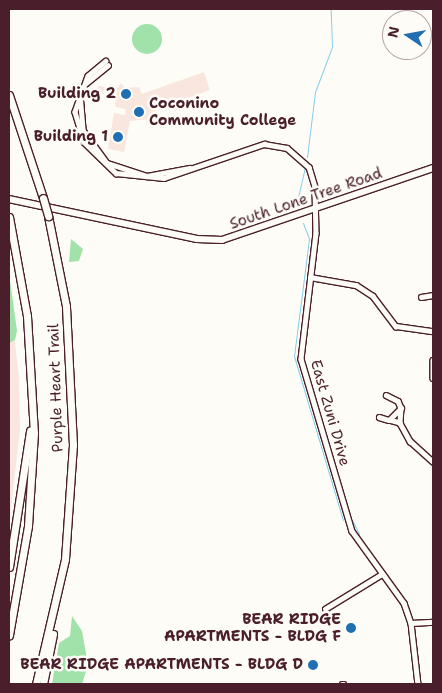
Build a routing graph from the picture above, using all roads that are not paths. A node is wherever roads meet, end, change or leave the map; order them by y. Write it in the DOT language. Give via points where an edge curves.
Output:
graph roads {
  1 [pos="107,63"];
  2 [pos="9,95"];
  3 [pos="433,168"];
  4 [pos="9,199"];
  5 [pos="316,211"];
  6 [pos="9,217"];
  7 [pos="310,277"];
  8 [pos="433,295"];
  9 [pos="421,297"];
  10 [pos="433,330"];
  11 [pos="433,360"];
  12 [pos="433,378"];
  13 [pos="386,395"];
  14 [pos="400,408"];
  15 [pos="378,416"];
  16 [pos="389,420"];
  17 [pos="32,421"];
  18 [pos="400,423"];
  19 [pos="433,462"];
  20 [pos="9,563"];
  21 [pos="382,574"];
  22 [pos="57,604"];
  23 [pos="325,609"];
  24 [pos="433,622"];
  25 [pos="411,623"];
  26 [pos="9,635"];
  27 [pos="36,684"];
  28 [pos="43,684"];
  29 [pos="418,684"];
  1 -- 5 [label="street, East Zuni Drive" via="86,82 75,112 78,128 92,152 110,170 146,180 254,146 279,145 295,152 309,167"];
  2 -- 22 [label="highway, Purple Heart Trail, bridge" via="48,216 66,306 74,418 71,504"];
  3 -- 5 [label="main road, South Lone Tree Road"];
  4 -- 5 [label="main road, South Lone Tree Road" via="210,241 234,238"];
  5 -- 7 [label="street, East Zuni Drive"];
  6 -- 17 [label="highway, Purple Heart Trail" via="27,316"];
  7 -- 10 [label="street" via="356,285 373,296 396,326"];
  7 -- 21 [label="street, East Zuni Drive" via="301,359 352,532"];
  8 -- 9 [label="street"];
  11 -- 12 [label="street"];
  13 -- 14 [label="street" via="398,401"];
  14 -- 16 [label="street"];
  14 -- 18 [label="street"];
  15 -- 16 [label="street"];
  16 -- 18 [label="street"];
  17 -- 20 [label="highway"];
  17 -- 26 [label="highway, Purple Heart Trail" via="28,526"];
  18 -- 19 [label="street" via="410,441"];
  21 -- 23 [label="street"];
  21 -- 25 [label="street, East Zuni Drive"];
  22 -- 27 [label="highway, Purple Heart Trail"];
  22 -- 28 [label="highway"];
  24 -- 25 [label="street"];
  25 -- 29 [label="street, East Zuni Drive"];
}
